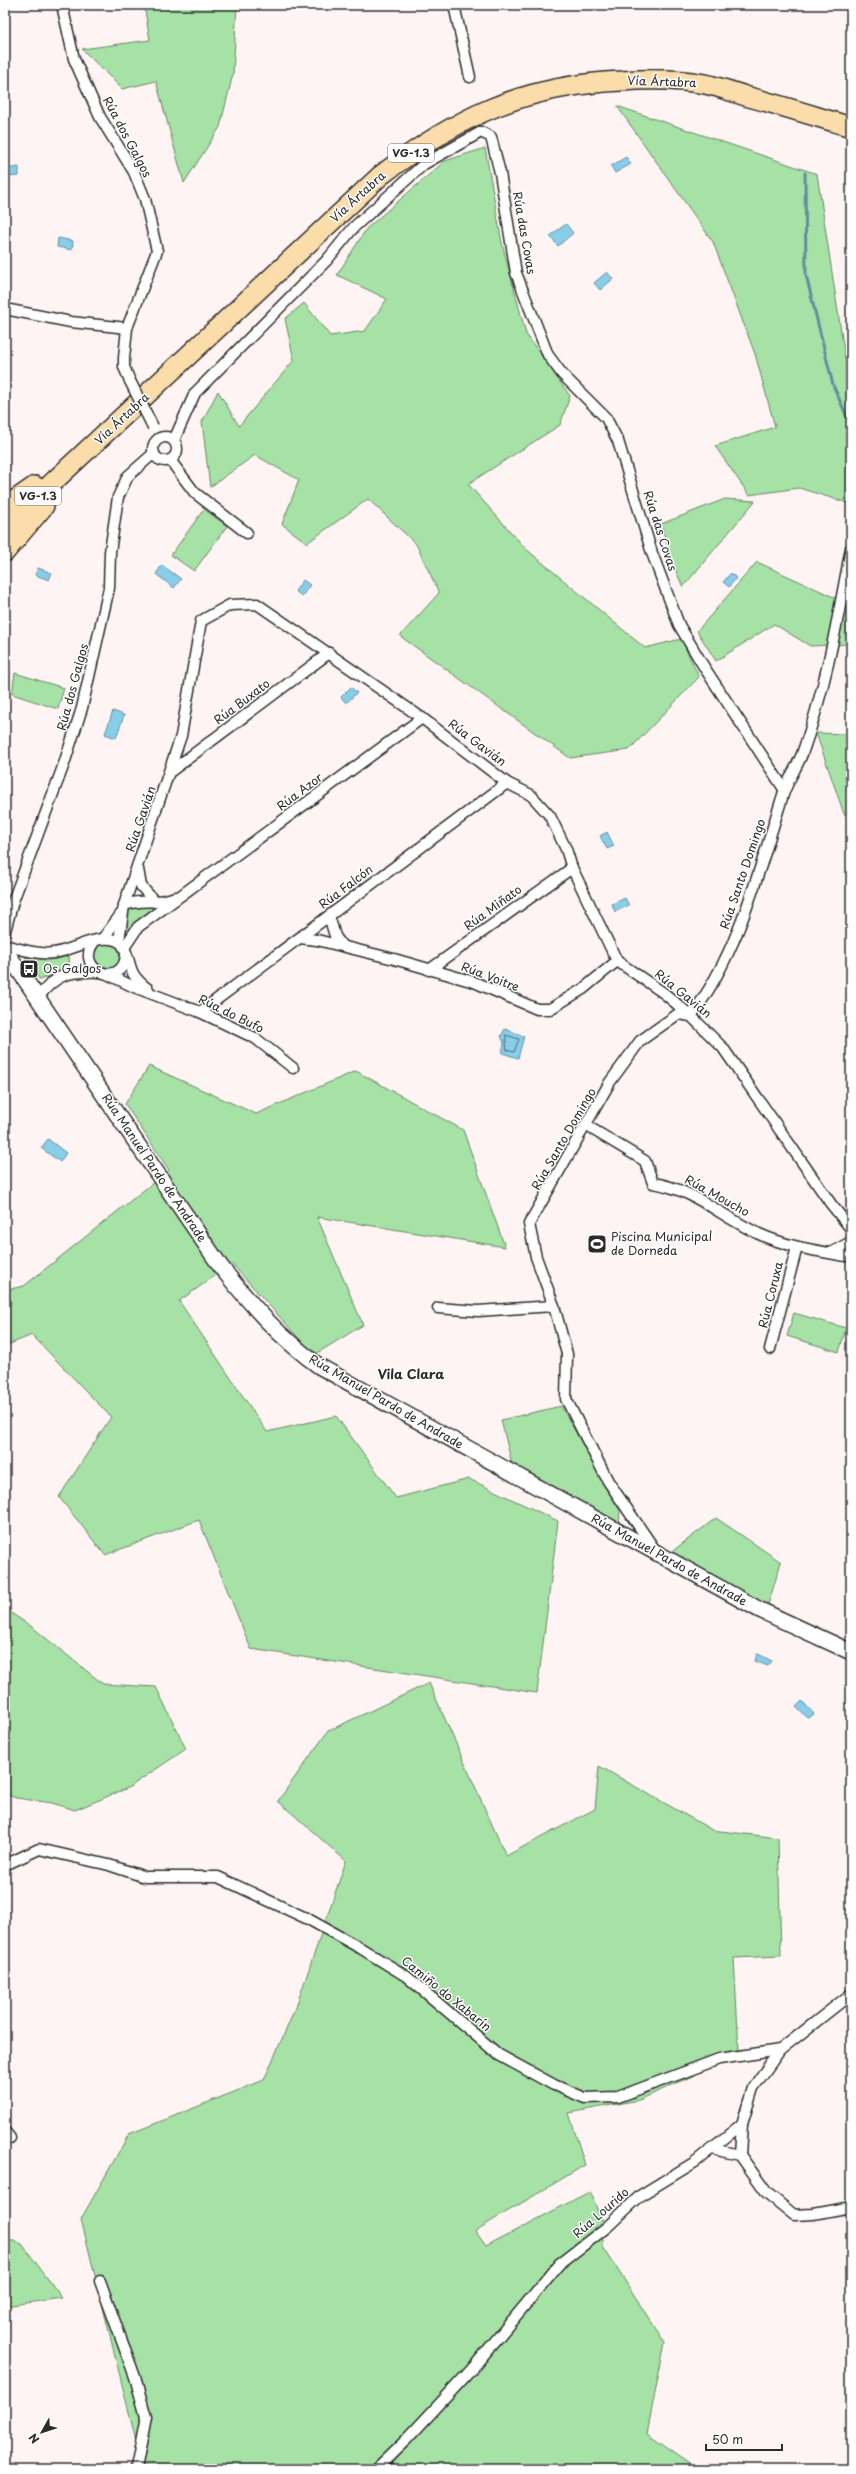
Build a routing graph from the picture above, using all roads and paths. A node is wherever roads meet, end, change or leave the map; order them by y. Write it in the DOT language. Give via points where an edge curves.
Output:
graph roads {
  1 [pos="62,5"];
  2 [pos="454,5"];
  3 [pos="470,77"];
  4 [pos="851,127"];
  5 [pos="5,309"];
  6 [pos="127,328"];
  7 [pos="158,439"];
  8 [pos="174,440"];
  9 [pos="154,453"];
  10 [pos="170,460"];
  11 [pos="71,466"];
  12 [pos="5,507"];
  13 [pos="5,527"];
  14 [pos="247,533"];
  15 [pos="851,548"];
  16 [pos="5,552"];
  17 [pos="329,653"];
  18 [pos="422,718"];
  19 [pos="171,771"];
  20 [pos="507,783"];
  21 [pos="784,789"];
  22 [pos="572,868"];
  23 [pos="138,869"];
  24 [pos="194,887"];
  25 [pos="155,902"];
  26 [pos="123,909"];
  27 [pos="329,916"];
  28 [pos="5,931"];
  29 [pos="104,937"];
  30 [pos="300,938"];
  31 [pos="94,942"];
  32 [pos="5,945"];
  33 [pos="342,946"];
  34 [pos="123,948"];
  35 [pos="5,950"];
  36 [pos="617,961"];
  37 [pos="429,970"];
  38 [pos="103,973"];
  39 [pos="152,993"];
  40 [pos="38,998"];
  41 [pos="200,1012"];
  42 [pos="691,1016"];
  43 [pos="293,1068"];
  44 [pos="587,1126"];
  45 [pos="851,1229"];
  46 [pos="851,1242"];
  47 [pos="796,1247"];
  48 [pos="831,1253"];
  49 [pos="851,1257"];
  50 [pos="554,1306"];
  51 [pos="438,1308"];
  52 [pos="770,1349"];
  53 [pos="658,1555"];
  54 [pos="851,1652"];
  55 [pos="5,1864"];
  56 [pos="851,1994"];
  57 [pos="780,2050"];
  58 [pos="742,2124"];
  59 [pos="712,2149"];
  60 [pos="740,2155"];
  61 [pos="851,2206"];
  62 [pos="100,2281"];
  63 [pos="136,2469"];
  64 [pos="376,2469"];
  1 -- 6 [label="street, Rúa dos Galgos" via="74,59 100,117 134,172 152,226 157,251"];
  2 -- 3 [label="street"];
  4 -- 11 [label="highway, Vía Ártabra / VG-1.3" via="705,84 644,80 554,88 496,106 441,133 380,176"];
  5 -- 6 [label="street" via="71,322"];
  6 -- 7 [label="street, Rúa dos Galgos, bridge" via="124,367"];
  7 -- 8 [label="street" via="165,437"];
  7 -- 9 [label="street" via="153,446"];
  8 -- 10 [label="street" via="177,451"];
  8 -- 21 [label="street, Rúa das Covas" via="195,393 322,265 364,217 424,164 481,132 492,137 516,273 548,355 562,374 606,418 618,441 652,553 679,625"];
  9 -- 10 [label="street" via="160,460"];
  9 -- 28 [label="street, Rúa dos Galgos" via="128,476 118,497 110,552 109,588 82,708 13,901"];
  10 -- 14 [label="street" via="195,493"];
  11 -- 12 [label="highway" via="35,486"];
  11 -- 13 [label="highway, Vía Ártabra / VG-1.3"];
  11 -- 16 [label="highway" via="44,505"];
  15 -- 21 [label="street, Rúa Santo Domingo" via="829,663 801,755"];
  17 -- 18 [label="street, Rúa Gavián"];
  17 -- 19 [label="street, Rúa Buxato"];
  17 -- 19 [label="street, Rúa Gavián" via="257,604 230,604 201,621 181,736"];
  18 -- 20 [label="street, Rúa Gavián"];
  18 -- 24 [label="street, Rúa Azor"];
  19 -- 23 [label="street, Rúa Gavián"];
  20 -- 22 [label="street, Rúa Gavián" via="532,795 550,816"];
  20 -- 27 [label="street, Rúa Falcón"];
  21 -- 42 [label="street, Rúa Santo Domingo" via="742,922 710,990"];
  22 -- 36 [label="street, Rúa Gavián"];
  22 -- 37 [label="street, Rúa Miñato"];
  23 -- 25 [label="street" via="141,886"];
  23 -- 26 [label="street, Rúa Gavián"];
  24 -- 25 [label="street, Rúa Azor" via="169,900"];
  24 -- 34 [label="street, Rúa Azor" via="138,927"];
  25 -- 26 [label="street, Rúa Azor" via="138,900"];
  26 -- 29 [label="street, Rúa Gavián"];
  26 -- 34 [label="street, Rúa Gavián"];
  27 -- 30 [label="street, Rúa Falcón"];
  27 -- 33 [label="street" via="335,936"];
  29 -- 31 [label="street"];
  29 -- 34 [label="street"];
  30 -- 33 [label="street, Rúa Voitre"];
  30 -- 41 [label="street, Rúa Falcón"];
  31 -- 32 [label="street" via="53,953"];
  31 -- 38 [label="street" via="89,950 89,961 94,969"];
  33 -- 37 [label="street, Rúa Voitre"];
  34 -- 38 [label="street" via="122,967 117,972"];
  34 -- 39 [label="street, Rúa do Bufo" via="129,968 138,982"];
  35 -- 40 [label="street, Rúa Manuel Pardo de Andrade"];
  36 -- 37 [label="street, Rúa Voitre" via="583,989 550,1009 537,1008 474,982"];
  36 -- 42 [label="street, Rúa Gavián" via="665,994"];
  38 -- 39 [label="street, Rúa do Bufo"];
  38 -- 40 [label="street, Rúa do Bufo" via="76,972 59,977 49,984"];
  39 -- 41 [label="street, Rúa do Bufo"];
  40 -- 53 [label="street, Rúa Manuel Pardo de Andrade" via="222,1268 253,1308 289,1344 319,1366"];
  41 -- 43 [label="street, Rúa do Bufo" via="255,1038"];
  42 -- 44 [label="street, Rúa Santo Domingo" via="678,1014 640,1041 610,1082"];
  42 -- 45 [label="street, Rúa Gavián" via="723,1048 830,1204"];
  44 -- 47 [label="street, Rúa Moucho" via="645,1160 653,1183 687,1192 757,1233"];
  44 -- 50 [label="street, Rúa Santo Domingo" via="530,1224 536,1257"];
  46 -- 48 [label="street"];
  47 -- 48 [label="street, Rúa Moucho"];
  47 -- 52 [label="street, Rúa Coruxa"];
  48 -- 49 [label="street, Rúa Moucho"];
  50 -- 51 [label="street" via="478,1311"];
  50 -- 53 [label="street, Rúa Santo Domingo" via="566,1354 566,1399 608,1481"];
  53 -- 54 [label="street, Rúa Manuel Pardo de Andrade" via="760,1610"];
  55 -- 57 [label="street, Camiño do Xabarín" via="39,1849 109,1865 145,1877 218,1878 308,1919 362,1949 406,1976 499,2055 554,2085 585,2098 618,2097 719,2059"];
  56 -- 57 [label="street"];
  57 -- 58 [label="street" via="753,2088"];
  58 -- 59 [label="street, Rúa Lourido"];
  58 -- 60 [label="street"];
  59 -- 60 [label="street"];
  59 -- 64 [label="street, Rúa Lourido" via="696,2162 641,2195 559,2264 472,2369"];
  60 -- 61 [label="street" via="768,2193 794,2215"];
  62 -- 63 [label="street" via="135,2377 146,2417"];
}
